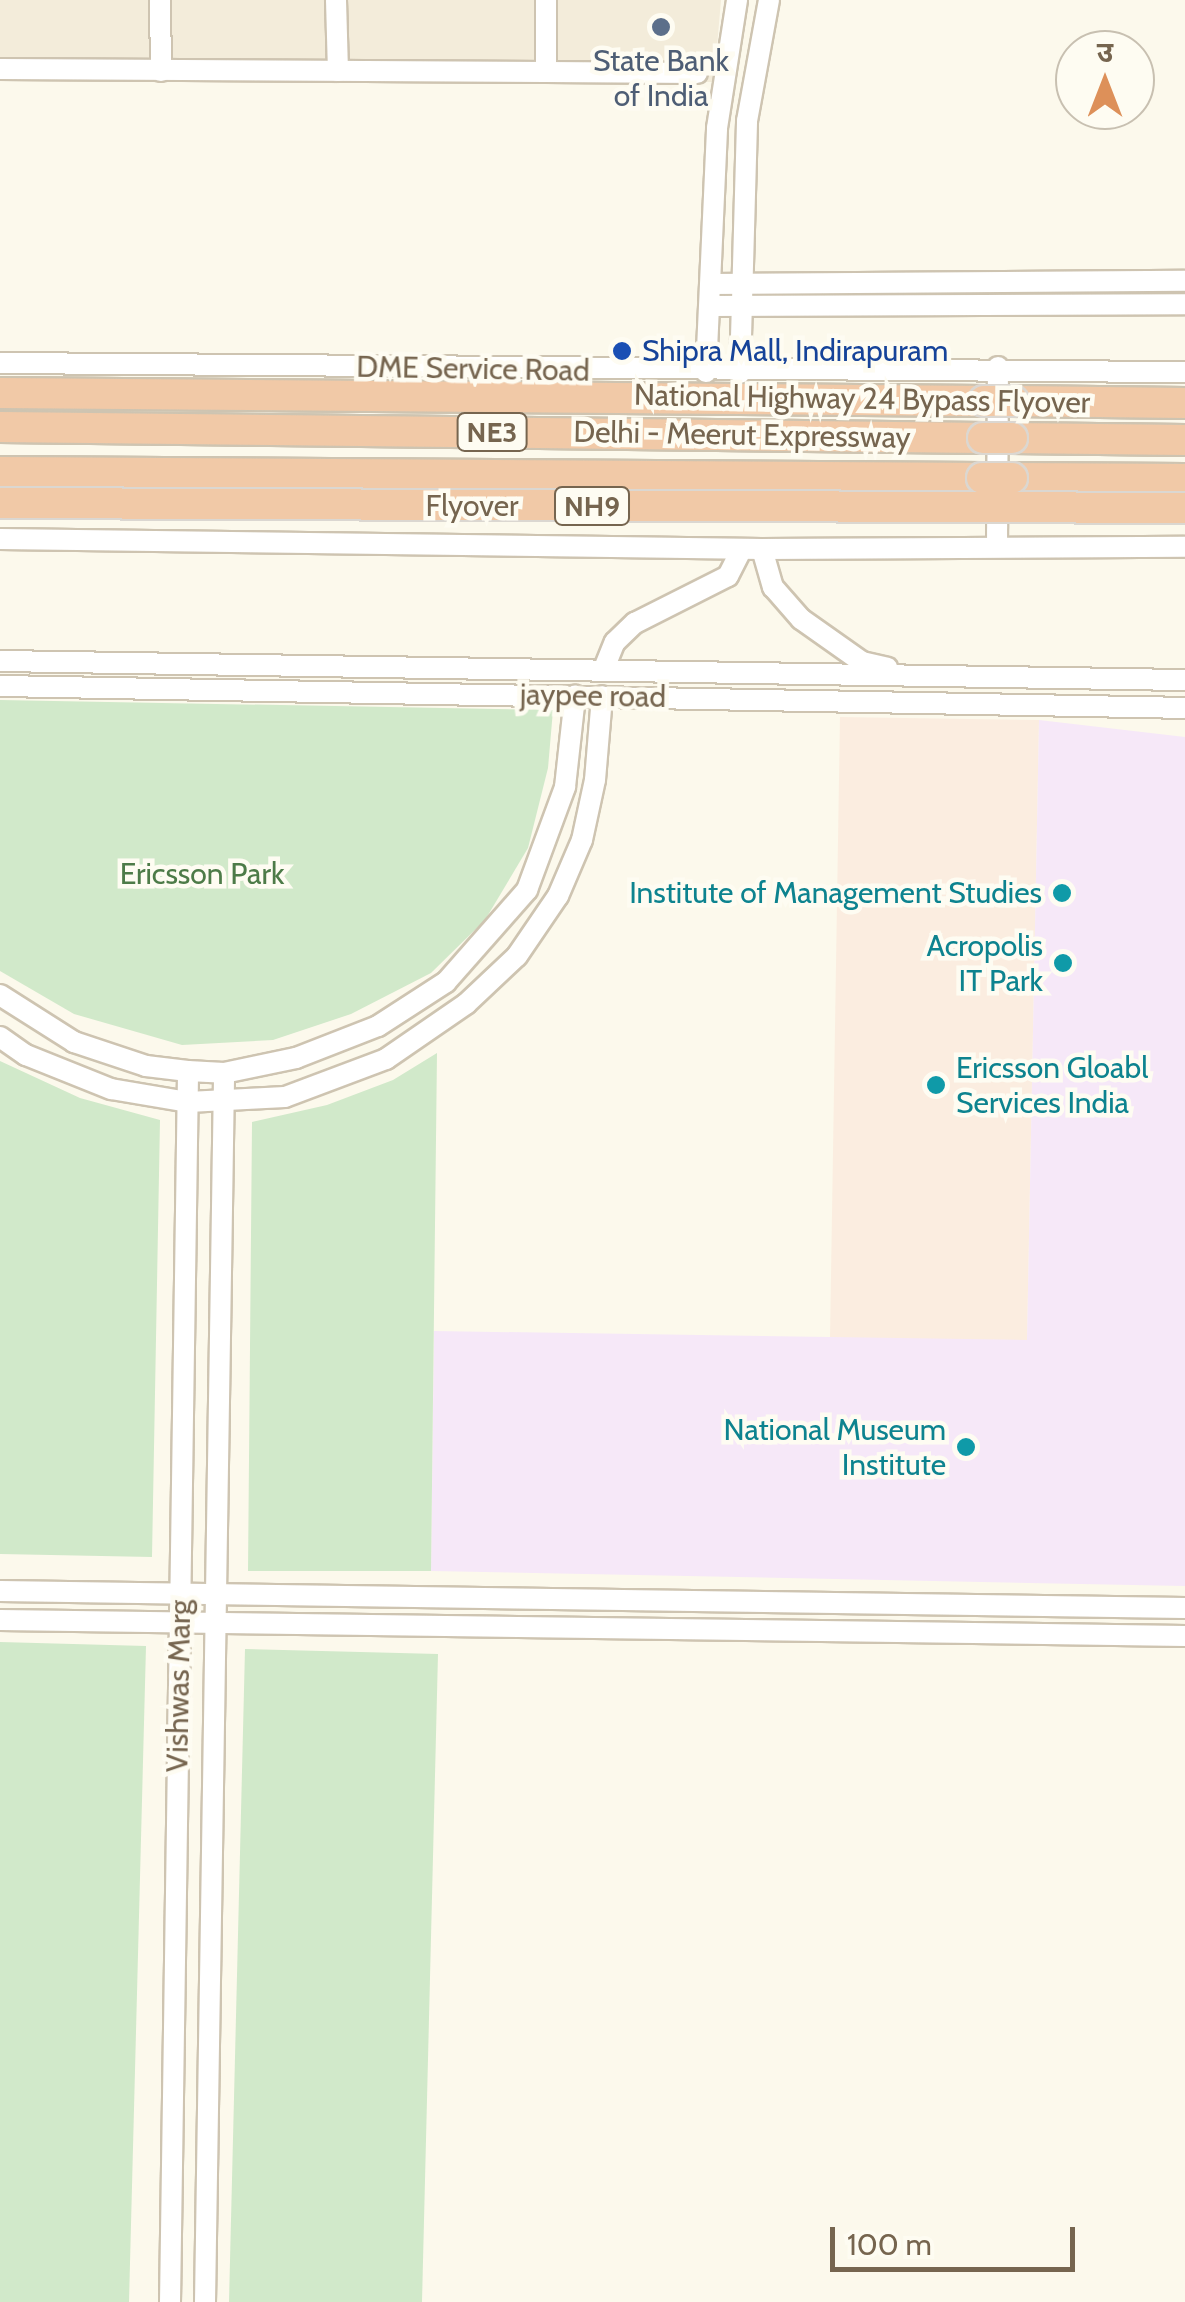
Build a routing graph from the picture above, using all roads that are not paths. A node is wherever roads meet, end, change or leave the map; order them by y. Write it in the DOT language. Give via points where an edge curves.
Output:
graph roads {
  1 [pos="160,0"];
  2 [pos="336,0"];
  3 [pos="546,0"];
  4 [pos="737,0"];
  5 [pos="769,0"];
  6 [pos="0,69"];
  7 [pos="161,70"];
  8 [pos="338,70"];
  9 [pos="546,72"];
  10 [pos="696,73"];
  11 [pos="1185,281"];
  12 [pos="711,284"];
  13 [pos="740,284"];
  14 [pos="1185,304"];
  15 [pos="710,306"];
  16 [pos="740,308"];
  17 [pos="0,363"];
  18 [pos="998,367"];
  19 [pos="706,372"];
  20 [pos="1185,372"];
  21 [pos="740,373"];
  22 [pos="0,394"];
  23 [pos="1185,403"];
  24 [pos="0,427"];
  25 [pos="1185,440"];
  26 [pos="0,472"];
  27 [pos="1185,479"];
  28 [pos="0,503"];
  29 [pos="1185,508"];
  30 [pos="0,539"];
  31 [pos="996,547"];
  32 [pos="1185,547"];
  33 [pos="752,549"];
  34 [pos="0,661"];
  35 [pos="226,665"];
  36 [pos="603,671"];
  37 [pos="920,676"];
  38 [pos="1185,680"];
  39 [pos="0,686"];
  40 [pos="227,690"];
  41 [pos="575,696"];
  42 [pos="602,696"];
  43 [pos="1185,708"];
  44 [pos="0,995"];
  45 [pos="0,1036"];
  46 [pos="188,1071"];
  47 [pos="224,1073"];
  48 [pos="188,1102"];
  49 [pos="224,1104"];
  50 [pos="0,1591"];
  51 [pos="181,1593"];
  52 [pos="216,1594"];
  53 [pos="1185,1608"];
  54 [pos="0,1620"];
  55 [pos="180,1622"];
  56 [pos="216,1623"];
  57 [pos="1185,1636"];
  58 [pos="170,2302"];
  59 [pos="205,2302"];
  1 -- 7 [label="street"];
  2 -- 8 [label="street"];
  3 -- 9 [label="street"];
  4 -- 12 [label="street" via="717,128"];
  5 -- 13 [label="street" via="751,83"];
  6 -- 7 [label="street"];
  7 -- 8 [label="street"];
  8 -- 9 [label="street"];
  9 -- 10 [label="street"];
  11 -- 13 [label="street"];
  12 -- 13 [label="street"];
  12 -- 15 [label="street"];
  13 -- 16 [label="street"];
  14 -- 16 [label="street"];
  15 -- 16 [label="street"];
  15 -- 19 [label="street"];
  16 -- 21 [label="street"];
  17 -- 19 [label="street, DME Service Road"];
  18 -- 20 [label="street, DME Service Road"];
  18 -- 21 [label="street, DME Service Road"];
  18 -- 31 [label="street"];
  19 -- 21 [label="street, DME Service Road"];
  22 -- 23 [label="highway, National Highway 24 Bypass Flyover, bridge" via="444,392"];
  24 -- 25 [label="highway, Delhi - Meerut Expressway / NE3"];
  26 -- 27 [label="highway, Delhi - Meerut Expressway / NE3"];
  28 -- 29 [label="highway, Flyover / NH9, bridge"];
  30 -- 33 [label="street"];
  31 -- 32 [label="street"];
  31 -- 33 [label="street"];
  33 -- 36 [label="street" via="728,576 635,623 615,642"];
  33 -- 37 [label="street" via="772,587 801,619 862,662"];
  34 -- 35 [label="street"];
  35 -- 36 [label="street"];
  35 -- 40 [label="street"];
  36 -- 37 [label="street"];
  37 -- 38 [label="street"];
  39 -- 40 [label="street, jaypee road"];
  40 -- 41 [label="street, jaypee road"];
  41 -- 42 [label="street, jaypee road"];
  41 -- 47 [label="street" via="565,786 550,840 527,890 489,940 446,982 378,1026 296,1058"];
  42 -- 43 [label="street, jaypee road"];
  42 -- 49 [label="street" via="582,840 558,896 517,956 466,1004 386,1059 285,1097"];
  44 -- 46 [label="street" via="74,1042 146,1066"];
  45 -- 48 [label="street" via="26,1055 111,1089"];
  46 -- 47 [label="street"];
  46 -- 48 [label="street, Vishwas Marg"];
  47 -- 49 [label="street, Vishwas Marg"];
  48 -- 49 [label="street"];
  48 -- 51 [label="street, Vishwas Marg"];
  49 -- 52 [label="street, Vishwas Marg"];
  50 -- 51 [label="street"];
  51 -- 52 [label="street"];
  51 -- 55 [label="street, Vishwas Marg"];
  52 -- 53 [label="street"];
  52 -- 56 [label="street, Vishwas Marg"];
  54 -- 55 [label="street"];
  55 -- 56 [label="street"];
  55 -- 58 [label="street, Vishwas Marg"];
  56 -- 57 [label="street"];
  56 -- 59 [label="street, Vishwas Marg"];
}
